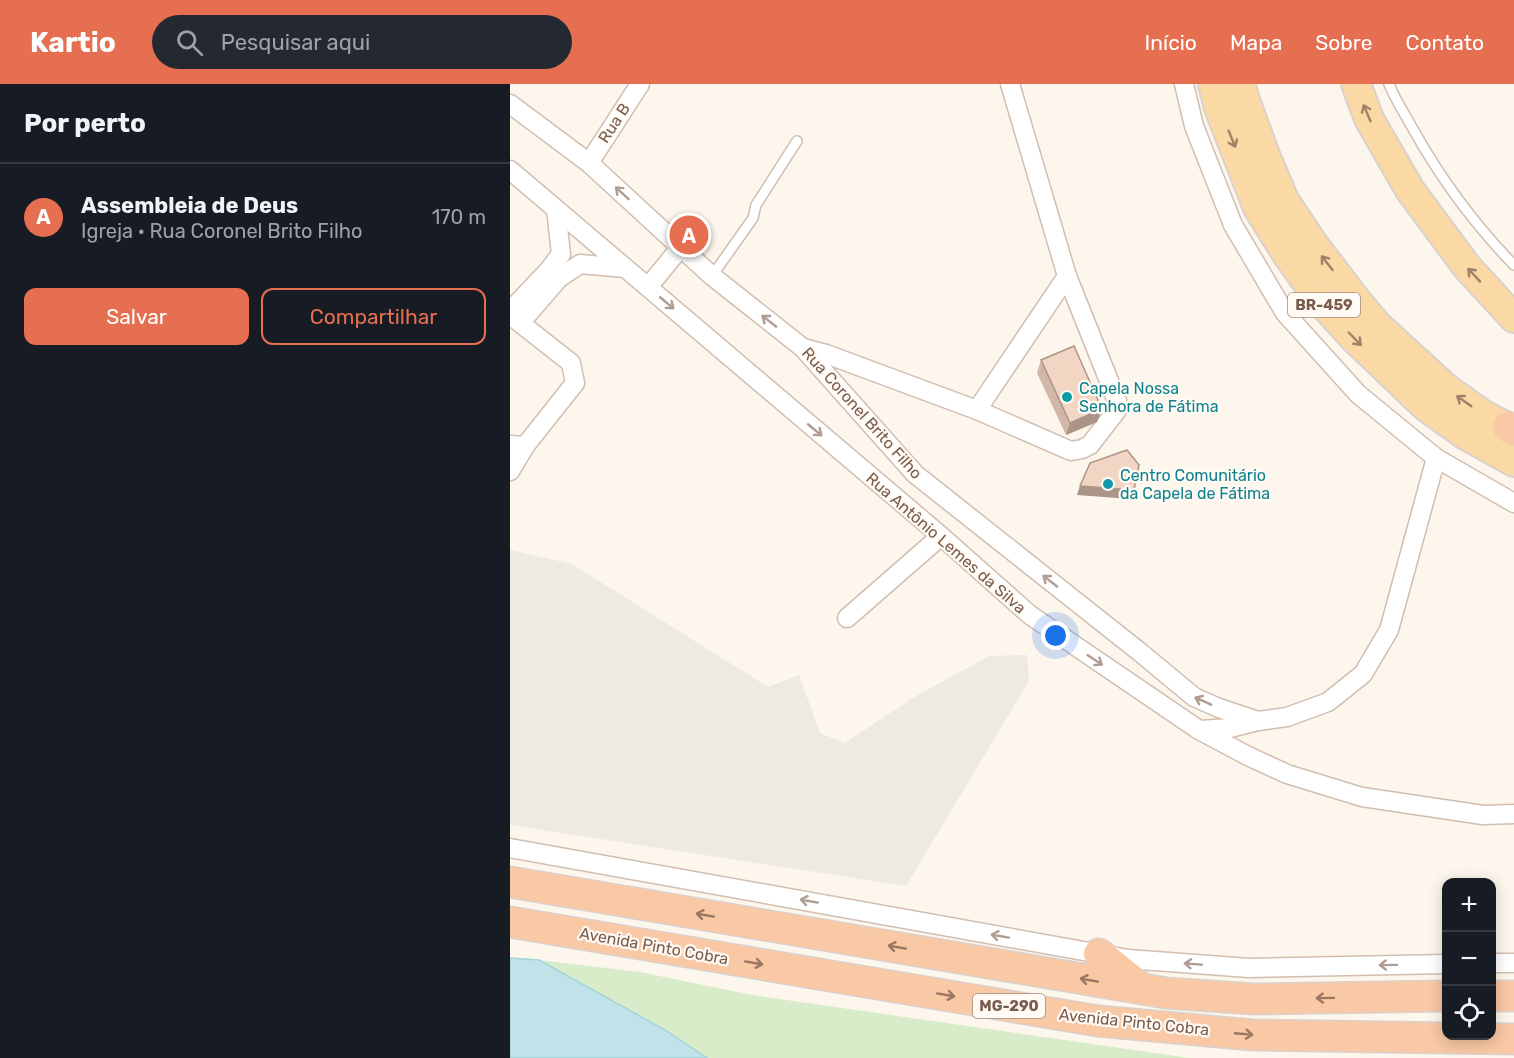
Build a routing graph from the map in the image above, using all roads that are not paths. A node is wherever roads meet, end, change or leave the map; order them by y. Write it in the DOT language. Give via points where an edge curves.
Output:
graph roads {
  1 [pos="1010,84"];
  2 [pos="1184,84"];
  3 [pos="1213,84"];
  4 [pos="1240,84"];
  5 [pos="1356,84"];
  6 [pos="1389,84"];
  7 [pos="631,87"];
  8 [pos="510,104"];
  9 [pos="797,141"];
  10 [pos="589,163"];
  11 [pos="510,170"];
  12 [pos="556,210"];
  13 [pos="680,248"];
  14 [pos="1514,265"];
  15 [pos="625,268"];
  16 [pos="712,276"];
  17 [pos="1068,276"];
  18 [pos="648,287"];
  19 [pos="513,316"];
  20 [pos="1514,318"];
  21 [pos="803,348"];
  22 [pos="977,410"];
  23 [pos="1512,429"];
  24 [pos="518,446"];
  25 [pos="1436,458"];
  26 [pos="1514,462"];
  27 [pos="510,471"];
  28 [pos="1514,503"];
  29 [pos="941,536"];
  30 [pos="847,618"];
  31 [pos="1160,669"];
  32 [pos="1144,693"];
  33 [pos="1258,721"];
  34 [pos="1198,730"];
  35 [pos="1248,756"];
  36 [pos="1514,814"];
  37 [pos="510,848"];
  38 [pos="510,882"];
  39 [pos="510,922"];
  40 [pos="1099,954"];
  41 [pos="1496,963"];
  42 [pos="1514,963"];
  43 [pos="1442,964"];
  44 [pos="1142,989"];
  45 [pos="1442,996"];
  46 [pos="1496,996"];
  47 [pos="1514,996"];
  48 [pos="1514,1039"];
  1 -- 17 [label="street"];
  2 -- 25 [label="street" via="1194,126 1233,225 1285,313 1358,394"];
  3 -- 26 [label="main road, BR-459, one-way" via="1258,208 1323,303 1425,406"];
  23 -- 4 [label="main road, BR-459, one-way" via="1447,389 1378,326 1349,291 1284,200"];
  20 -- 5 [label="main road, one-way" via="1467,267 1410,190 1369,119"];
  6 -- 14 [label="lane" via="1429,157 1465,211"];
  7 -- 10 [label="street, Rua B"];
  8 -- 10 [label="street, Rua Coronel Brito Filho"];
  9 -- 16 [label="lane" via="756,205 753,218"];
  13 -- 10 [label="street, Rua Coronel Brito Filho, one-way"];
  11 -- 12 [label="street, Rua Antônio Lemes da Silva"];
  12 -- 15 [label="street, Rua Antônio Lemes da Silva"];
  12 -- 19 [label="street" via="561,254"];
  13 -- 16 [label="street, Rua Coronel Brito Filho"];
  13 -- 18 [label="street"];
  15 -- 18 [label="street, Rua Antônio Lemes da Silva"];
  15 -- 19 [label="street" via="580,264"];
  21 -- 16 [label="street, Rua Coronel Brito Filho, one-way"];
  17 -- 22 [label="street"];
  17 -- 22 [label="street" via="1117,401 1117,410 1090,445 1071,451"];
  18 -- 29 [label="street, Rua Antônio Lemes da Silva, one-way"];
  19 -- 24 [label="street" via="571,363 575,383"];
  21 -- 22 [label="street"];
  31 -- 21 [label="street, Rua Coronel Brito Filho, one-way" via="915,474"];
  24 -- 27 [label="street"];
  25 -- 28 [label="street"];
  25 -- 33 [label="street, Rua Coronel Brito Filho" via="1389,630 1364,674 1328,702 1287,717"];
  29 -- 30 [label="street"];
  29 -- 32 [label="street, Rua Antônio Lemes da Silva, one-way" via="1030,615"];
  31 -- 32 [label="street"];
  33 -- 31 [label="street, Rua Coronel Brito Filho, one-way" via="1194,697"];
  32 -- 34 [label="street, Rua Antônio Lemes da Silva"];
  33 -- 34 [label="street, Rua Coronel Brito Filho"];
  33 -- 35 [label="street" via="1249,739"];
  34 -- 35 [label="street, Rua Antônio Lemes da Silva"];
  35 -- 36 [label="street, Rua Antônio Lemes da Silva" via="1287,774 1362,797 1482,815"];
  40 -- 37 [label="street, one-way"];
  44 -- 38 [label="highway, Avenida Pinto Cobra / MG-290, one-way"];
  39 -- 48 [label="highway, Avenida Pinto Cobra / MG-290, one-way" via="1098,1021 1253,1035"];
  43 -- 40 [label="street, one-way" via="1249,968"];
  40 -- 44 [label="highway"];
  41 -- 42 [label="street"];
  45 -- 44 [label="highway, Avenida Pinto Cobra / MG-290, one-way" via="1254,999"];
  46 -- 47 [label="highway"];
}
